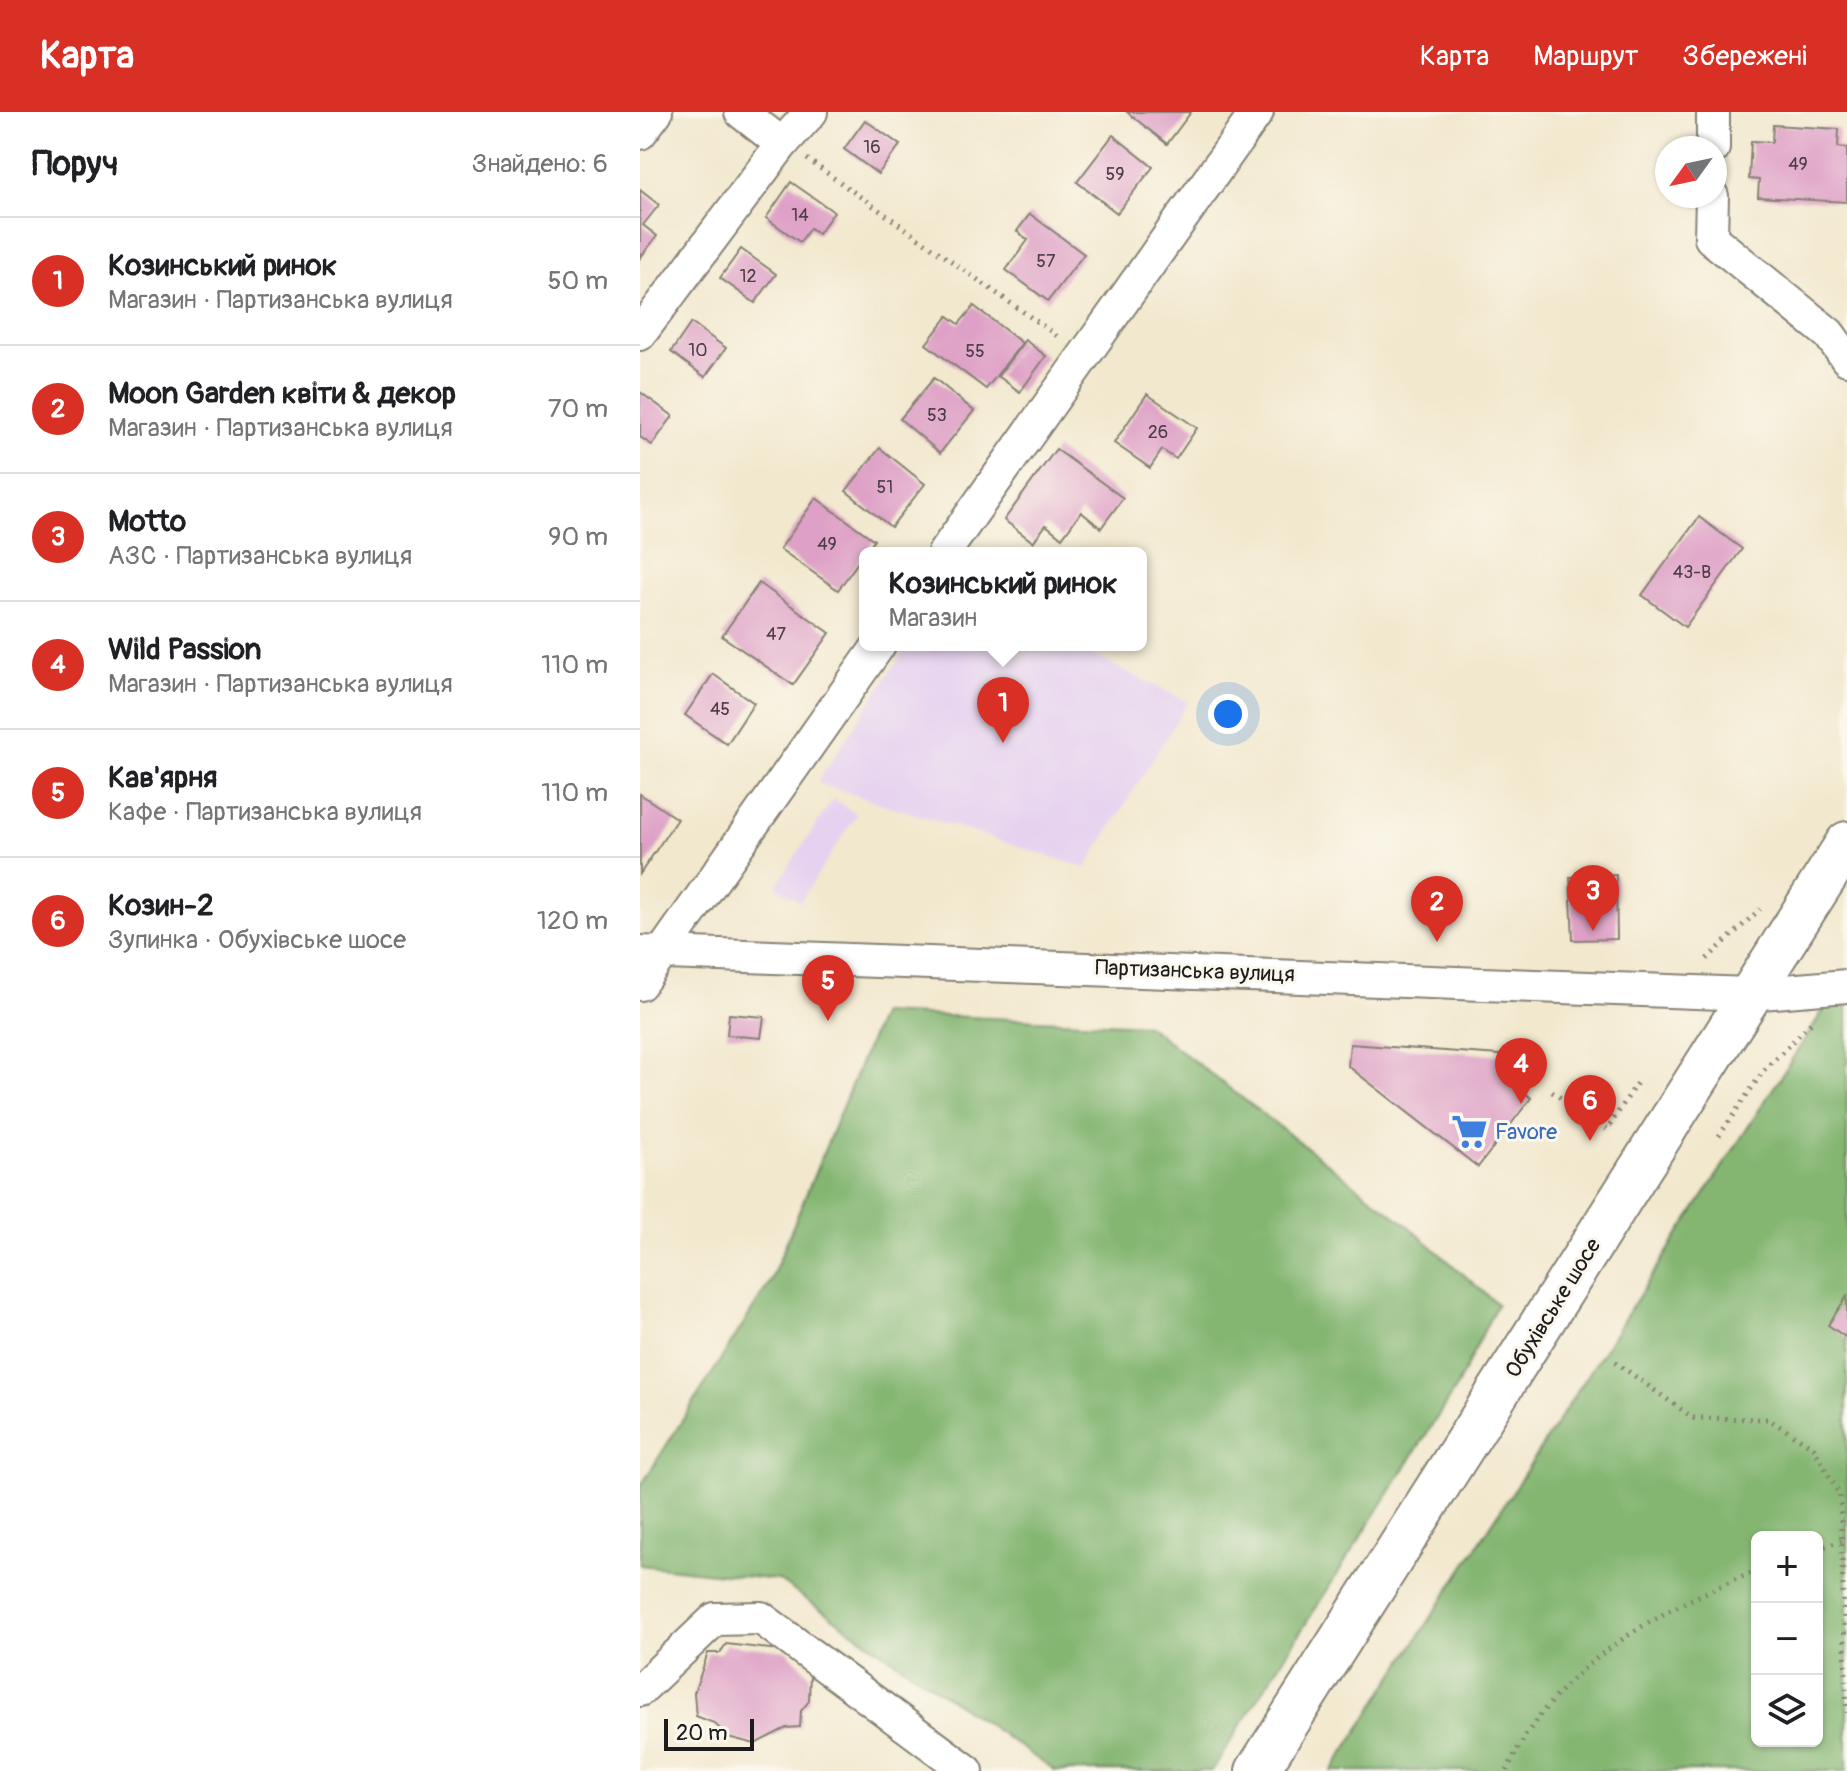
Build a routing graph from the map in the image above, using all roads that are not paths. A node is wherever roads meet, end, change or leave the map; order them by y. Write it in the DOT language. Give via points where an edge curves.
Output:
graph roads {
  1 [pos="656,112"];
  2 [pos="741,112"];
  3 [pos="811,112"];
  4 [pos="1257,112"];
  5 [pos="1713,112"];
  6 [pos="640,133"];
  7 [pos="1713,136"];
  8 [pos="782,144"];
  9 [pos="1712,208"];
  10 [pos="640,334"];
  11 [pos="1847,359"];
  12 [pos="948,547"];
  13 [pos="875,651"];
  14 [pos="1847,843"];
  15 [pos="652,952"];
  16 [pos="640,984"];
  17 [pos="1843,985"];
  18 [pos="1749,994"];
  19 [pos="640,1690"];
  20 [pos="967,1771"];
  21 [pos="1257,1771"];
  1 -- 6 [label="street"];
  2 -- 8 [label="street"];
  3 -- 8 [label="street"];
  4 -- 12 [label="street"];
  5 -- 7 [label="street"];
  8 -- 10 [label="street"];
  9 -- 11 [label="street" via="1711,238 1829,334"];
  13 -- 15 [label="street"];
  14 -- 18 [label="main road, Обухівське шосе"];
  15 -- 16 [label="street"];
  15 -- 18 [label="street, Партизанська вулиця"];
  17 -- 18 [label="street, Партизанська вулиця"];
  18 -- 21 [label="main road, Обухівське шосе"];
  19 -- 20 [label="street" via="715,1619 761,1618"];
}
